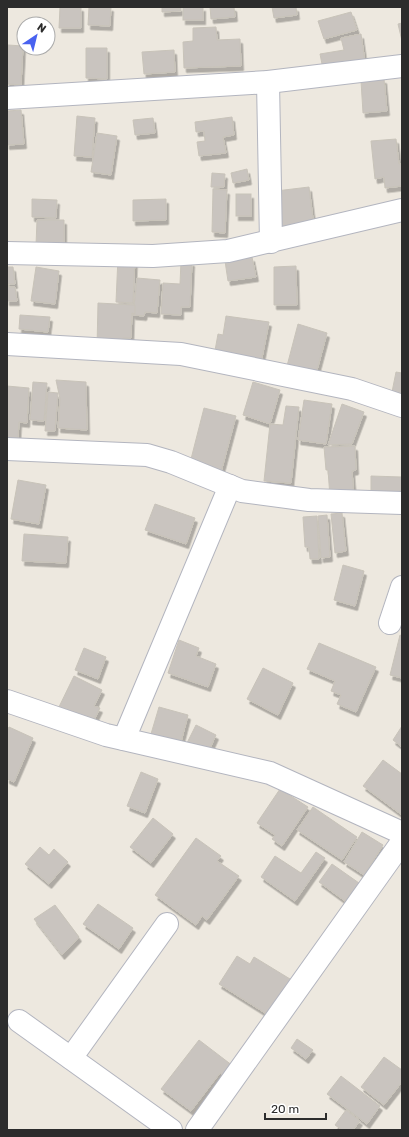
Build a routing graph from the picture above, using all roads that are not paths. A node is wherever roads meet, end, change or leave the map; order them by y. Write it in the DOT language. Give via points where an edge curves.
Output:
graph roads {
  1 [pos="402,66"];
  2 [pos="268,82"];
  3 [pos="7,98"];
  4 [pos="402,210"];
  5 [pos="272,242"];
  6 [pos="7,253"];
  7 [pos="7,344"];
  8 [pos="402,406"];
  9 [pos="7,449"];
  10 [pos="230,486"];
  11 [pos="402,503"];
  12 [pos="402,587"];
  13 [pos="390,623"];
  14 [pos="7,701"];
  15 [pos="124,740"];
  16 [pos="402,833"];
  17 [pos="402,842"];
  18 [pos="167,924"];
  19 [pos="19,1021"];
  20 [pos="71,1058"];
  21 [pos="171,1130"];
  22 [pos="197,1130"];
  1 -- 2 [label="street"];
  2 -- 3 [label="street"];
  2 -- 5 [label="street"];
  4 -- 5 [label="street"];
  5 -- 6 [label="street" via="228,251 153,256"];
  7 -- 8 [label="street" via="181,354 352,389"];
  9 -- 10 [label="street" via="147,455"];
  10 -- 11 [label="street" via="242,491 309,500"];
  10 -- 15 [label="street"];
  12 -- 13 [label="street"];
  14 -- 15 [label="street"];
  15 -- 16 [label="street" via="270,774"];
  17 -- 22 [label="street"];
  18 -- 20 [label="street"];
  19 -- 20 [label="street"];
  20 -- 21 [label="street"];
}
